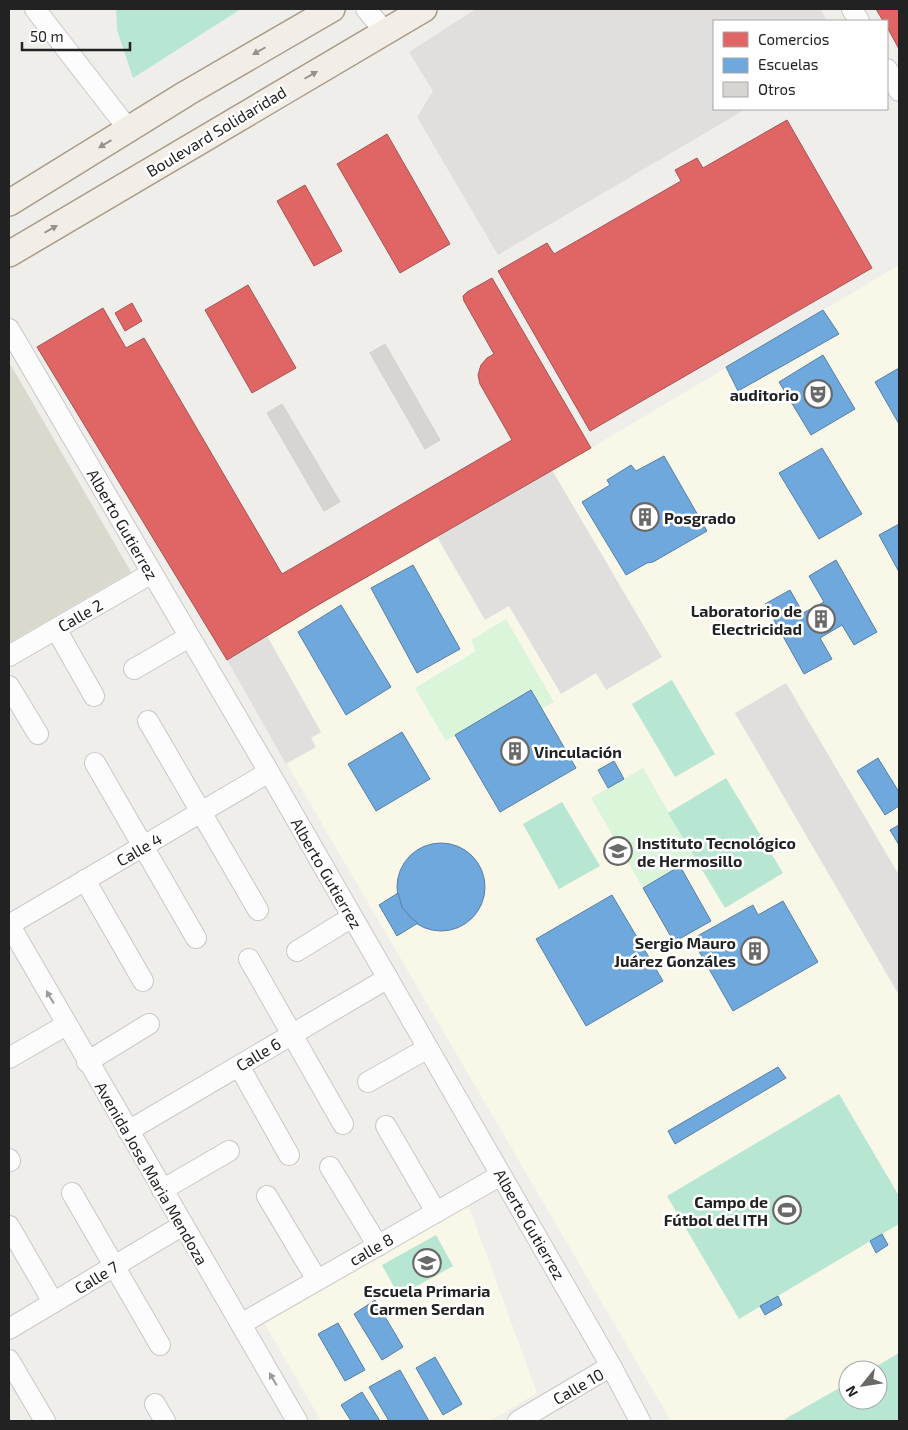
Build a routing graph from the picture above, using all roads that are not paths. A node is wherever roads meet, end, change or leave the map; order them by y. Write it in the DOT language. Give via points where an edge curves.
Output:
graph roads {
  1 [pos="36,9"];
  2 [pos="332,9"];
  3 [pos="366,9"];
  4 [pos="424,9"];
  5 [pos="852,9"];
  6 [pos="858,20"];
  7 [pos="385,32"];
  8 [pos="888,71"];
  9 [pos="899,91"];
  10 [pos="129,130"];
  11 [pos="9,203"];
  12 [pos="9,254"];
  13 [pos="9,329"];
  14 [pos="152,573"];
  15 [pos="56,629"];
  16 [pos="189,637"];
  17 [pos="9,656"];
  18 [pos="134,668"];
  19 [pos="9,686"];
  20 [pos="94,696"];
  21 [pos="148,721"];
  22 [pos="38,734"];
  23 [pos="95,763"];
  24 [pos="269,772"];
  25 [pos="202,812"];
  26 [pos="144,846"];
  27 [pos="85,880"];
  28 [pos="258,910"];
  29 [pos="352,917"];
  30 [pos="9,925"];
  31 [pos="196,938"];
  32 [pos="297,951"];
  33 [pos="249,960"];
  34 [pos="388,978"];
  35 [pos="143,981"];
  36 [pos="149,1024"];
  37 [pos="66,1025"];
  38 [pos="292,1034"];
  39 [pos="428,1048"];
  40 [pos="9,1058"];
  41 [pos="87,1062"];
  42 [pos="239,1066"];
  43 [pos="368,1082"];
  44 [pos="343,1124"];
  45 [pos="386,1126"];
  46 [pos="128,1131"];
  47 [pos="228,1152"];
  48 [pos="290,1155"];
  49 [pos="330,1167"];
  50 [pos="501,1175"];
  51 [pos="162,1190"];
  52 [pos="72,1193"];
  53 [pos="268,1196"];
  54 [pos="436,1212"];
  55 [pos="183,1225"];
  56 [pos="9,1226"];
  57 [pos="378,1246"];
  58 [pos="114,1266"];
  59 [pos="317,1280"];
  60 [pos="53,1302"];
  61 [pos="241,1324"];
  62 [pos="9,1329"];
  63 [pos="160,1345"];
  64 [pos="9,1360"];
  65 [pos="612,1366"];
  66 [pos="155,1404"];
  67 [pos="45,1421"];
  68 [pos="165,1421"];
  69 [pos="296,1421"];
  70 [pos="518,1421"];
  71 [pos="640,1421"];
  1 -- 10 [label="street"];
  2 -- 10 [label="main road, one-way"];
  3 -- 7 [label="street"];
  4 -- 7 [label="main road, Boulevard Solidaridad"];
  5 -- 6 [label="street"];
  12 -- 7 [label="main road, Boulevard Solidaridad, one-way"];
  8 -- 9 [label="street"];
  10 -- 11 [label="main road, one-way"];
  13 -- 14 [label="street, Alberto Gutierrez"];
  14 -- 15 [label="street, Calle 2"];
  14 -- 16 [label="street, Alberto Gutierrez"];
  15 -- 17 [label="street, Calle 2"];
  15 -- 20 [label="street"];
  16 -- 18 [label="street"];
  16 -- 24 [label="street, Alberto Gutierrez"];
  19 -- 22 [label="street"];
  21 -- 25 [label="street"];
  23 -- 26 [label="street"];
  24 -- 25 [label="street, Calle 4"];
  24 -- 29 [label="street, Alberto Gutierrez"];
  25 -- 26 [label="street, Calle 4"];
  25 -- 28 [label="street"];
  26 -- 27 [label="street, Calle 4"];
  26 -- 31 [label="street"];
  27 -- 30 [label="street, Calle 4"];
  27 -- 35 [label="street"];
  29 -- 32 [label="street"];
  29 -- 34 [label="street, Alberto Gutierrez"];
  37 -- 30 [label="street, Avenida Jose Maria Mendoza, one-way"];
  33 -- 38 [label="street"];
  34 -- 38 [label="street, Calle 6"];
  34 -- 39 [label="street, Alberto Gutierrez"];
  36 -- 41 [label="street"];
  37 -- 40 [label="street"];
  37 -- 41 [label="street, Avenida Jose Maria Mendoza"];
  38 -- 42 [label="street, Calle 6"];
  38 -- 44 [label="street"];
  39 -- 43 [label="street"];
  39 -- 50 [label="street, Alberto Gutierrez"];
  41 -- 46 [label="street, Avenida Jose Maria Mendoza"];
  42 -- 46 [label="street, Calle 6"];
  42 -- 48 [label="street"];
  45 -- 54 [label="street"];
  46 -- 51 [label="street, Avenida Jose Maria Mendoza"];
  47 -- 51 [label="street"];
  49 -- 57 [label="street"];
  50 -- 54 [label="street, calle 8"];
  50 -- 65 [label="street, Alberto Gutierrez"];
  51 -- 55 [label="street, Avenida Jose Maria Mendoza"];
  52 -- 58 [label="street"];
  53 -- 59 [label="street"];
  54 -- 57 [label="street, calle 8"];
  55 -- 58 [label="street, Calle 7"];
  55 -- 61 [label="street, Avenida Jose Maria Mendoza"];
  56 -- 60 [label="street"];
  57 -- 59 [label="street, calle 8"];
  58 -- 60 [label="street, Calle 7"];
  58 -- 63 [label="street"];
  59 -- 61 [label="street, calle 8"];
  60 -- 62 [label="street, Calle 7"];
  69 -- 61 [label="street, Avenida Jose Maria Mendoza, one-way"];
  64 -- 67 [label="street"];
  65 -- 70 [label="street, Calle 10"];
  65 -- 71 [label="street, Alberto Gutierrez"];
  66 -- 68 [label="street"];
}
